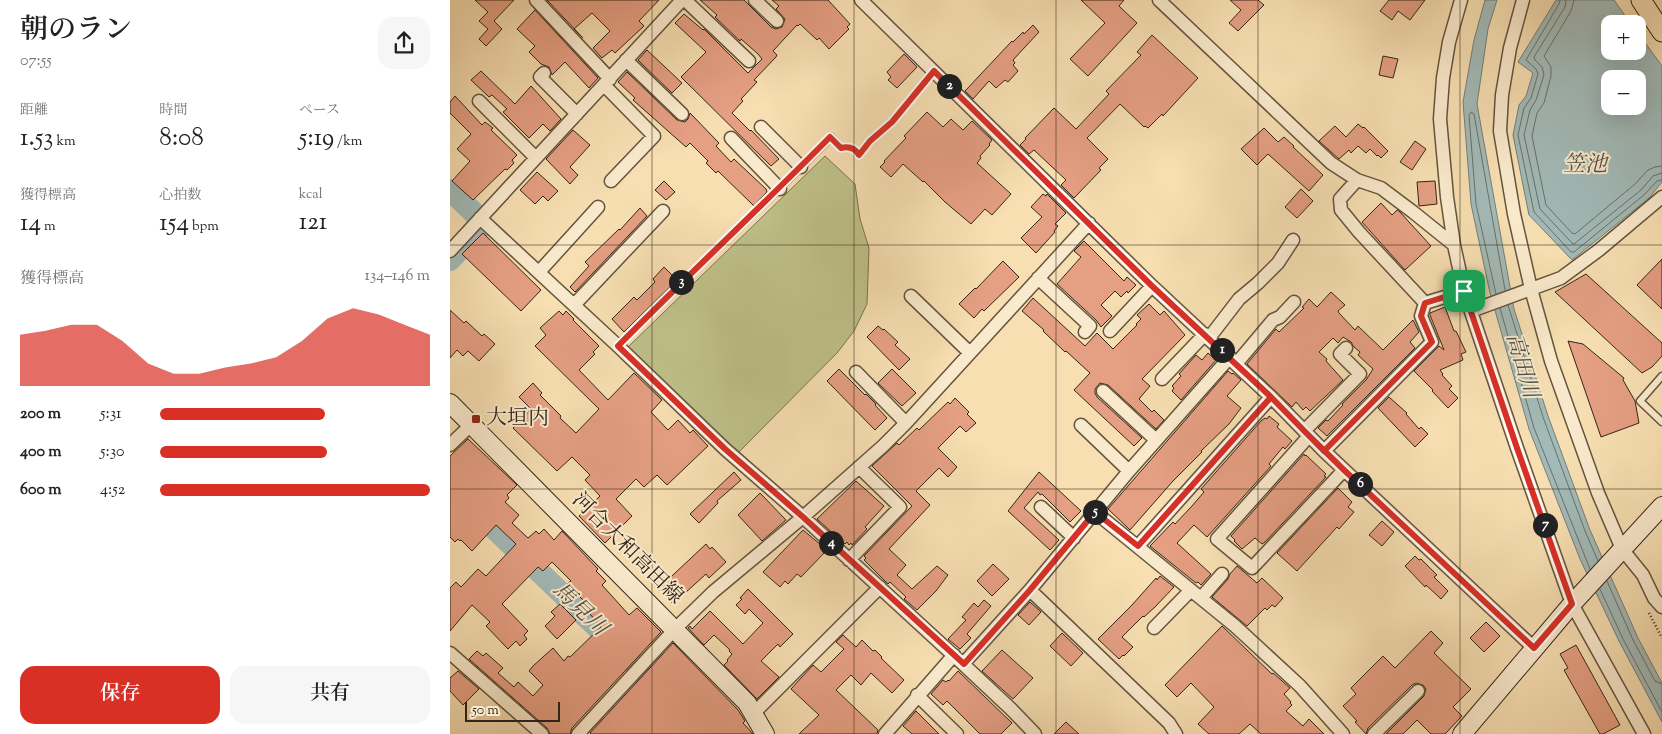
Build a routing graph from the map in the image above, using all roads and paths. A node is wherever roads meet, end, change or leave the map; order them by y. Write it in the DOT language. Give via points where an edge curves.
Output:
graph roads {
  1 [pos="536,0"];
  2 [pos="684,0"];
  3 [pos="755,0"];
  4 [pos="861,0"];
  5 [pos="1159,0"];
  6 [pos="1461,0"];
  7 [pos="1523,0"];
  8 [pos="1641,0"];
  9 [pos="777,21"];
  10 [pos="1662,32"];
  11 [pos="626,60"];
  12 [pos="749,61"];
  13 [pos="934,71"];
  14 [pos="544,72"];
  15 [pos="607,82"];
  16 [pos="479,101"];
  17 [pos="577,114"];
  18 [pos="682,114"];
  19 [pos="761,127"];
  20 [pos="731,138"];
  21 [pos="536,158"];
  22 [pos="801,167"];
  23 [pos="1357,180"];
  24 [pos="611,181"];
  25 [pos="780,189"];
  26 [pos="1662,197"];
  27 [pos="598,207"];
  28 [pos="663,210"];
  29 [pos="480,218"];
  30 [pos="1089,223"];
  31 [pos="1293,240"];
  32 [pos="1454,246"];
  33 [pos="450,251"];
  34 [pos="539,272"];
  35 [pos="1038,278"];
  36 [pos="1152,286"];
  37 [pos="1529,290"];
  38 [pos="1464,291"];
  39 [pos="911,296"];
  40 [pos="1294,302"];
  41 [pos="1425,303"];
  42 [pos="574,305"];
  43 [pos="1471,311"];
  44 [pos="1110,331"];
  45 [pos="1085,332"];
  46 [pos="1207,336"];
  47 [pos="618,346"];
  48 [pos="1346,348"];
  49 [pos="970,353"];
  50 [pos="1233,360"];
  51 [pos="856,372"];
  52 [pos="1662,376"];
  53 [pos="1162,379"];
  54 [pos="1103,391"];
  55 [pos="1271,397"];
  56 [pos="450,403"];
  57 [pos="1662,422"];
  58 [pos="906,423"];
  59 [pos="472,424"];
  60 [pos="1081,425"];
  61 [pos="1306,434"];
  62 [pos="1156,440"];
  63 [pos="450,445"];
  64 [pos="1324,451"];
  65 [pos="859,467"];
  66 [pos="1344,470"];
  67 [pos="1129,471"];
  68 [pos="1662,506"];
  69 [pos="1042,507"];
  70 [pos="1095,512"];
  71 [pos="803,517"];
  72 [pos="1074,538"];
  73 [pos="1138,546"];
  74 [pos="1620,552"];
  75 [pos="849,560"];
  76 [pos="1222,574"];
  77 [pos="880,587"];
  78 [pos="1030,590"];
  79 [pos="1196,594"];
  80 [pos="1575,601"];
  81 [pos="1662,607"];
  82 [pos="1154,628"];
  83 [pos="675,629"];
  84 [pos="1534,648"];
  85 [pos="450,652"];
  86 [pos="954,655"];
  87 [pos="964,664"];
  88 [pos="1418,691"];
  89 [pos="917,695"];
  90 [pos="753,714"];
  91 [pos="542,734"];
  92 [pos="578,734"];
  93 [pos="765,734"];
  94 [pos="885,734"];
  95 [pos="957,734"];
  96 [pos="1034,734"];
  97 [pos="1176,734"];
  98 [pos="1343,734"];
  99 [pos="1374,734"];
  100 [pos="1462,734"];
  101 [pos="1644,734"];
  1 -- 15 [label="street"];
  2 -- 11 [label="street"];
  2 -- 12 [label="street"];
  3 -- 9 [label="street"];
  4 -- 13 [label="street"];
  5 -- 23 [label="street" via="1331,164"];
  6 -- 32 [label="street" via="1449,42 1440,119"];
  7 -- 37 [label="street" via="1510,48 1500,131"];
  8 -- 10 [label="main road"];
  11 -- 15 [label="street"];
  11 -- 18 [label="street"];
  13 -- 22 [label="lane" via="892,122 859,155 854,149 841,148 830,137"];
  13 -- 30 [label="street"];
  14 -- 17 [label="street" via="540,77"];
  15 -- 17 [label="street"];
  15 -- 24 [label="street" via="654,136"];
  16 -- 21 [label="street"];
  17 -- 21 [label="street"];
  19 -- 22 [label="street"];
  20 -- 25 [label="street"];
  21 -- 29 [label="street"];
  22 -- 25 [label="lane"];
  23 -- 32 [label="street" via="1381,188"];
  23 -- 41 [label="street" via="1340,198 1341,210"];
  25 -- 47 [label="lane"];
  26 -- 37 [label="street" via="1562,278"];
  27 -- 34 [label="street"];
  28 -- 42 [label="street"];
  29 -- 33 [label="street"];
  29 -- 34 [label="street"];
  30 -- 35 [label="street"];
  30 -- 36 [label="street"];
  31 -- 46 [label="street" via="1278,263 1239,299"];
  32 -- 38 [label="street"];
  34 -- 42 [label="street"];
  35 -- 45 [label="street" via="1090,326"];
  35 -- 49 [label="street"];
  36 -- 44 [label="street"];
  36 -- 46 [label="street"];
  37 -- 43 [label="street"];
  37 -- 74 [label="street" via="1551,361"];
  38 -- 41 [label="street"];
  38 -- 43 [label="street"];
  39 -- 49 [label="street"];
  40 -- 50 [label="street"];
  41 -- 64 [label="street" via="1421,316 1432,342"];
  42 -- 47 [label="street"];
  43 -- 80 [label="street" via="1517,448"];
  46 -- 50 [label="street"];
  46 -- 53 [label="street"];
  47 -- 71 [label="street" via="725,449"];
  48 -- 61 [label="street" via="1340,354 1360,374"];
  49 -- 58 [label="street"];
  50 -- 55 [label="street"];
  50 -- 62 [label="street"];
  51 -- 58 [label="street"];
  52 -- 57 [label="lane" via="1640,401"];
  54 -- 62 [label="street"];
  55 -- 61 [label="street"];
  55 -- 73 [label="street"];
  56 -- 59 [label="main road, 河合大和高田線"];
  58 -- 65 [label="street"];
  59 -- 63 [label="street"];
  59 -- 83 [label="main road, 河合大和高田線"];
  60 -- 67 [label="street"];
  61 -- 64 [label="street"];
  61 -- 66 [label="street" via="1217,539 1252,568"];
  62 -- 67 [label="street"];
  64 -- 66 [label="street"];
  65 -- 71 [label="street"];
  65 -- 75 [label="street" via="900,507"];
  66 -- 84 [label="street"];
  67 -- 70 [label="street"];
  68 -- 74 [label="main road"];
  69 -- 72 [label="street"];
  70 -- 72 [label="street"];
  70 -- 73 [label="street"];
  71 -- 75 [label="street"];
  71 -- 83 [label="street" via="713,592"];
  72 -- 78 [label="street"];
  73 -- 79 [label="street"];
  74 -- 80 [label="main road"];
  74 -- 81 [label="street" via="1643,575"];
  75 -- 77 [label="street"];
  76 -- 79 [label="street"];
  77 -- 86 [label="street"];
  77 -- 90 [label="street"];
  78 -- 87 [label="street"];
  78 -- 97 [label="street" via="1169,722"];
  79 -- 82 [label="street"];
  79 -- 98 [label="street" via="1300,686"];
  80 -- 84 [label="main road"];
  80 -- 101 [label="street"];
  83 -- 90 [label="main road, 河合大和高田線" via="747,703"];
  83 -- 92 [label="street"];
  84 -- 100 [label="main road"];
  85 -- 91 [label="street"];
  86 -- 87 [label="street"];
  86 -- 89 [label="street"];
  87 -- 96 [label="street"];
  88 -- 99 [label="street"];
  89 -- 94 [label="street"];
  89 -- 95 [label="street"];
  90 -- 93 [label="main road, 河合大和高田線"];
}
